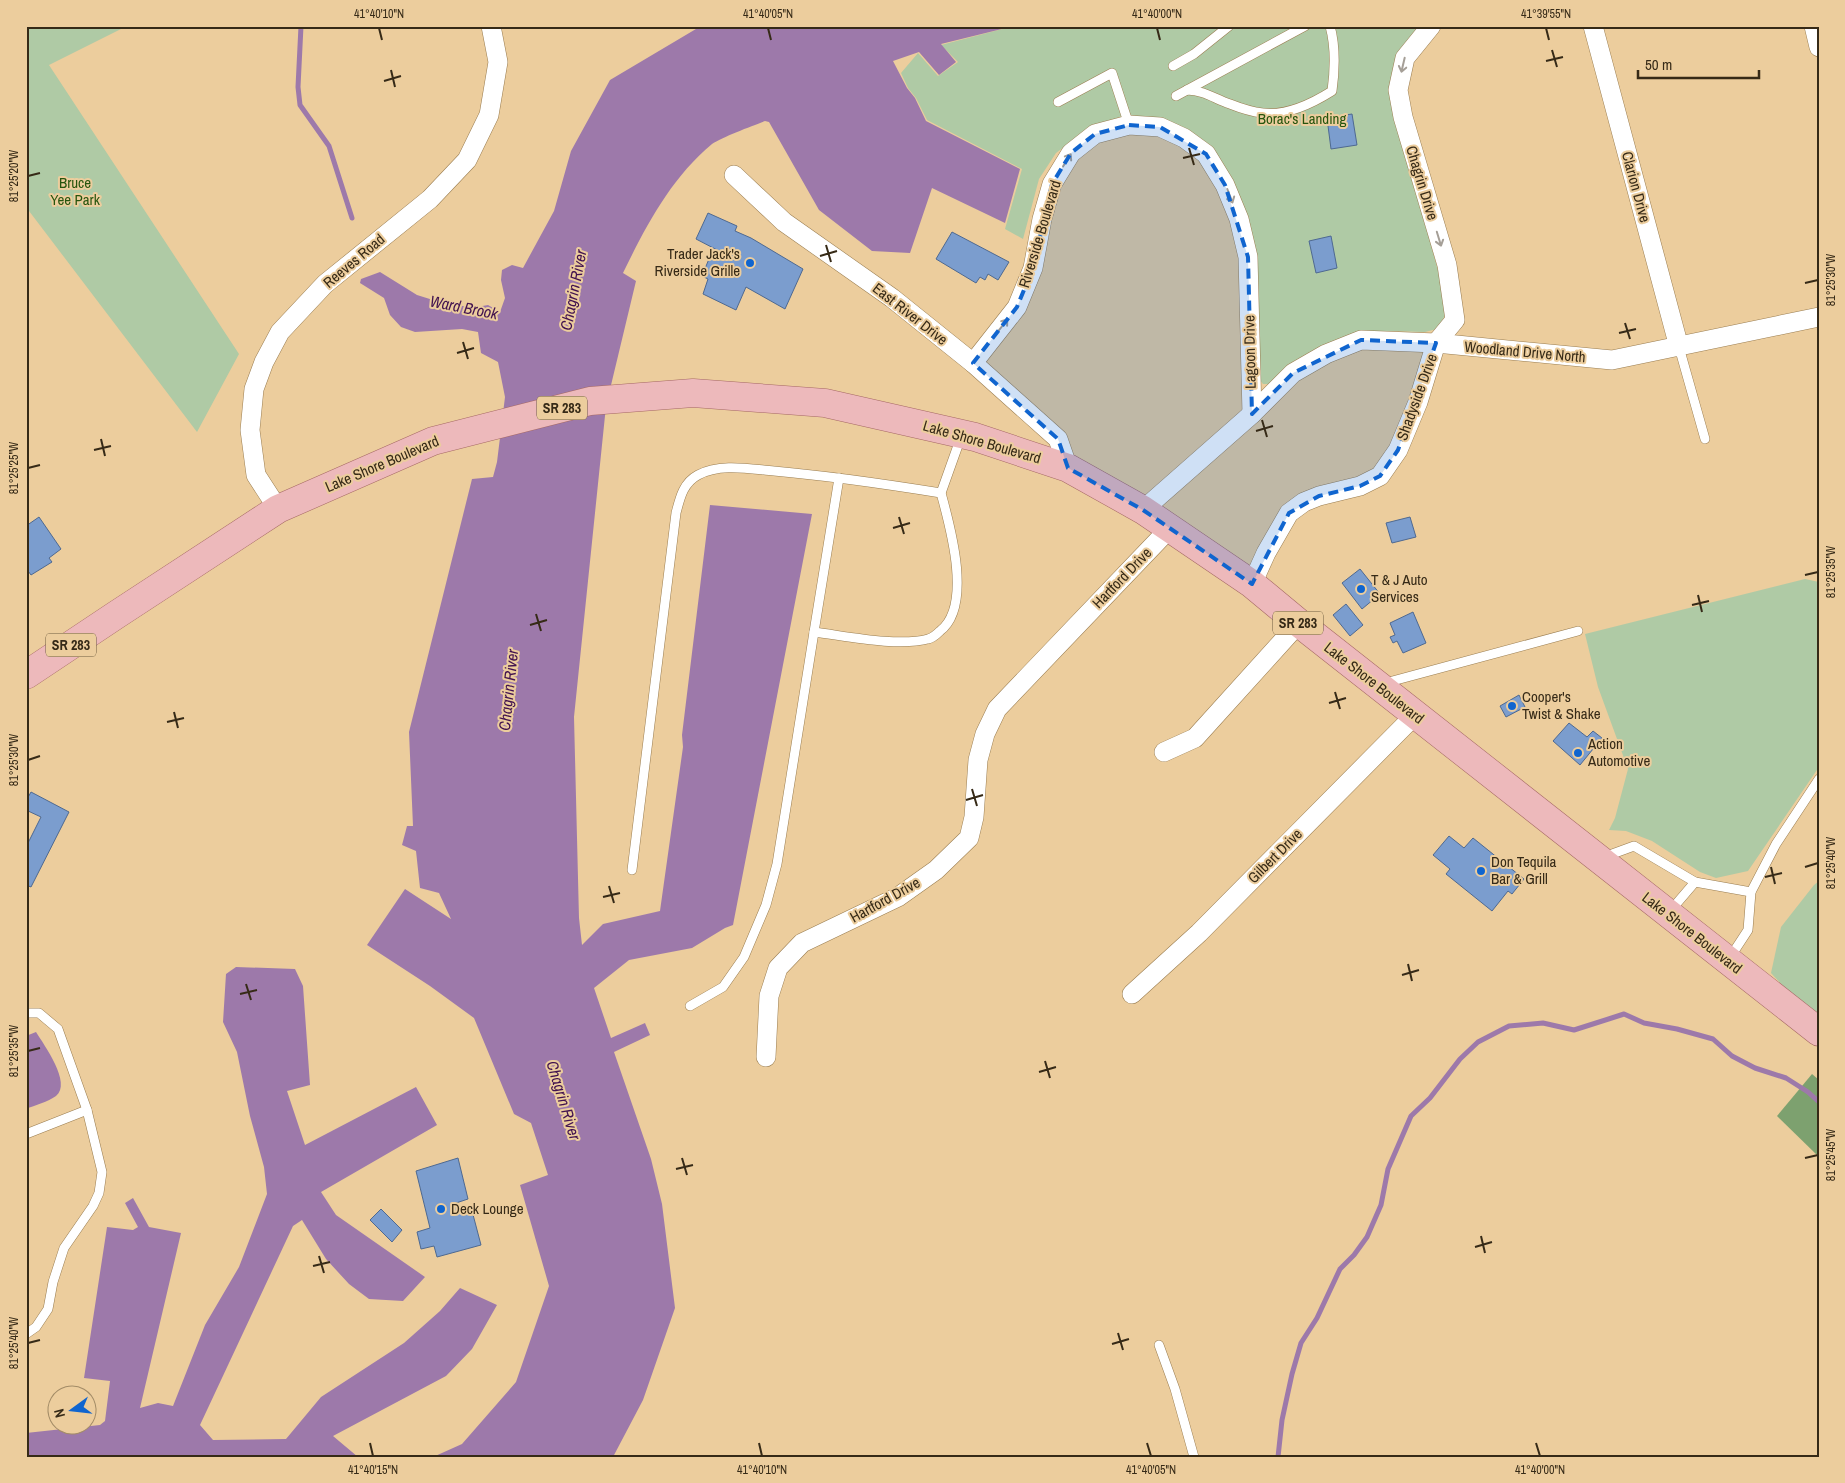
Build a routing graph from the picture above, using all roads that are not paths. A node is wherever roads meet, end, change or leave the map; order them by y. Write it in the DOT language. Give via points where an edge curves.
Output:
graph roads {
  1 [pos="491,26"];
  2 [pos="1229,26"];
  3 [pos="1305,26"];
  4 [pos="1330,26"];
  5 [pos="1431,26"];
  6 [pos="1594,26"];
  7 [pos="1814,26"];
  8 [pos="1819,47"];
  9 [pos="1173,66"];
  10 [pos="1187,90"];
  11 [pos="1176,96"];
  12 [pos="1058,102"];
  13 [pos="1129,125"];
  14 [pos="1206,154"];
  15 [pos="734,175"];
  16 [pos="1819,317"];
  17 [pos="1436,343"];
  18 [pos="1679,347"];
  19 [pos="972,364"];
  20 [pos="1252,414"];
  21 [pos="962,434"];
  22 [pos="1705,439"];
  23 [pos="1068,468"];
  24 [pos="839,478"];
  25 [pos="941,493"];
  26 [pos="278,510"];
  27 [pos="1143,510"];
  28 [pos="1170,528"];
  29 [pos="1252,584"];
  30 [pos="1299,623"];
  31 [pos="1578,631"];
  32 [pos="814,632"];
  33 [pos="26,675"];
  34 [pos="1377,685"];
  35 [pos="1415,715"];
  36 [pos="1164,752"];
  37 [pos="1819,779"];
  38 [pos="1598,859"];
  39 [pos="632,870"];
  40 [pos="1695,882"];
  41 [pos="1751,892"];
  42 [pos="1668,914"];
  43 [pos="1728,962"];
  44 [pos="1132,994"];
  45 [pos="690,1006"];
  46 [pos="26,1013"];
  47 [pos="1819,1032"];
  48 [pos="766,1057"];
  49 [pos="87,1110"];
  50 [pos="26,1134"];
  51 [pos="26,1334"];
  52 [pos="1159,1345"];
  53 [pos="1194,1457"];
  1 -- 26 [label="street, Reeves Road" via="498,62 489,116 467,160 430,199 325,284 280,332 264,362 254,389 250,430 256,475"];
  2 -- 9 [label="lane"];
  3 -- 10 [label="lane"];
  4 -- 10 [label="lane" via="1334,42 1332,91 1313,102 1284,112 1264,114 1201,91"];
  5 -- 17 [label="street, Chagrin Drive, one-way" via="1405,58 1398,90 1448,274 1455,320"];
  6 -- 18 [label="street, Clarion Drive"];
  7 -- 8 [label="street"];
  10 -- 11 [label="lane"];
  12 -- 13 [label="lane" via="1112,73"];
  13 -- 14 [label="street, Riverside Boulevard" via="1160,127 1184,138"];
  19 -- 13 [label="street, Riverside Boulevard, one-way" via="1017,307 1033,268 1052,184 1071,152 1095,134"];
  14 -- 20 [label="street, Lagoon Drive, one-way" via="1225,185 1239,220 1248,257"];
  15 -- 19 [label="street, East River Drive" via="784,222 892,298"];
  16 -- 18 [label="street, Woodland Drive North"];
  17 -- 18 [label="street, Woodland Drive North" via="1612,360"];
  17 -- 20 [label="street, Woodland Drive North" via="1361,340 1326,354 1293,373"];
  17 -- 29 [label="street, Shadyside Drive" via="1418,402 1398,450 1380,476 1360,486 1304,502 1289,514 1266,552"];
  18 -- 22 [label="lane"];
  19 -- 23 [label="street, East River Drive" via="1058,439"];
  20 -- 27 [label="street"];
  21 -- 23 [label="main road, Lake Shore Boulevard / SR 283"];
  21 -- 25 [label="lane"];
  21 -- 26 [label="main road, Lake Shore Boulevard / SR 283" via="825,403 693,393 590,401 434,441"];
  23 -- 27 [label="main road, Lake Shore Boulevard / SR 283"];
  24 -- 25 [label="lane"];
  24 -- 32 [label="lane"];
  24 -- 39 [label="lane" via="732,468 699,474 688,482 682,493 676,513"];
  25 -- 32 [label="lane" via="958,572 955,604 948,625 930,639 907,642"];
  26 -- 33 [label="main road, Lake Shore Boulevard / SR 283"];
  27 -- 28 [label="main road, Lake Shore Boulevard / SR 283"];
  28 -- 29 [label="main road, Lake Shore Boulevard / SR 283"];
  28 -- 48 [label="street, Hartford Drive" via="997,709 985,734 978,760 974,817 969,838 936,870 898,897 802,943 778,968 770,996"];
  29 -- 30 [label="main road, Lake Shore Boulevard / SR 283"];
  30 -- 34 [label="main road, Lake Shore Boulevard / SR 283"];
  30 -- 36 [label="street" via="1196,738"];
  31 -- 34 [label="lane"];
  32 -- 45 [label="lane" via="777,864 766,905 744,957 722,987"];
  34 -- 35 [label="main road, Lake Shore Boulevard / SR 283"];
  35 -- 38 [label="main road, Lake Shore Boulevard / SR 283"];
  35 -- 44 [label="street, Gilbert Drive" via="1199,933"];
  37 -- 41 [label="lane" via="1776,844"];
  38 -- 40 [label="lane" via="1634,846"];
  38 -- 42 [label="main road, Lake Shore Boulevard / SR 283"];
  40 -- 41 [label="lane"];
  40 -- 42 [label="lane"];
  41 -- 43 [label="lane" via="1748,930"];
  42 -- 43 [label="main road, Lake Shore Boulevard / SR 283"];
  43 -- 47 [label="main road, Lake Shore Boulevard / SR 283"];
  46 -- 49 [label="lane" via="39,1013 58,1029"];
  49 -- 50 [label="lane"];
  49 -- 51 [label="lane" via="102,1172 99,1193 64,1248 48,1309 36,1327"];
  52 -- 53 [label="lane"];
}
